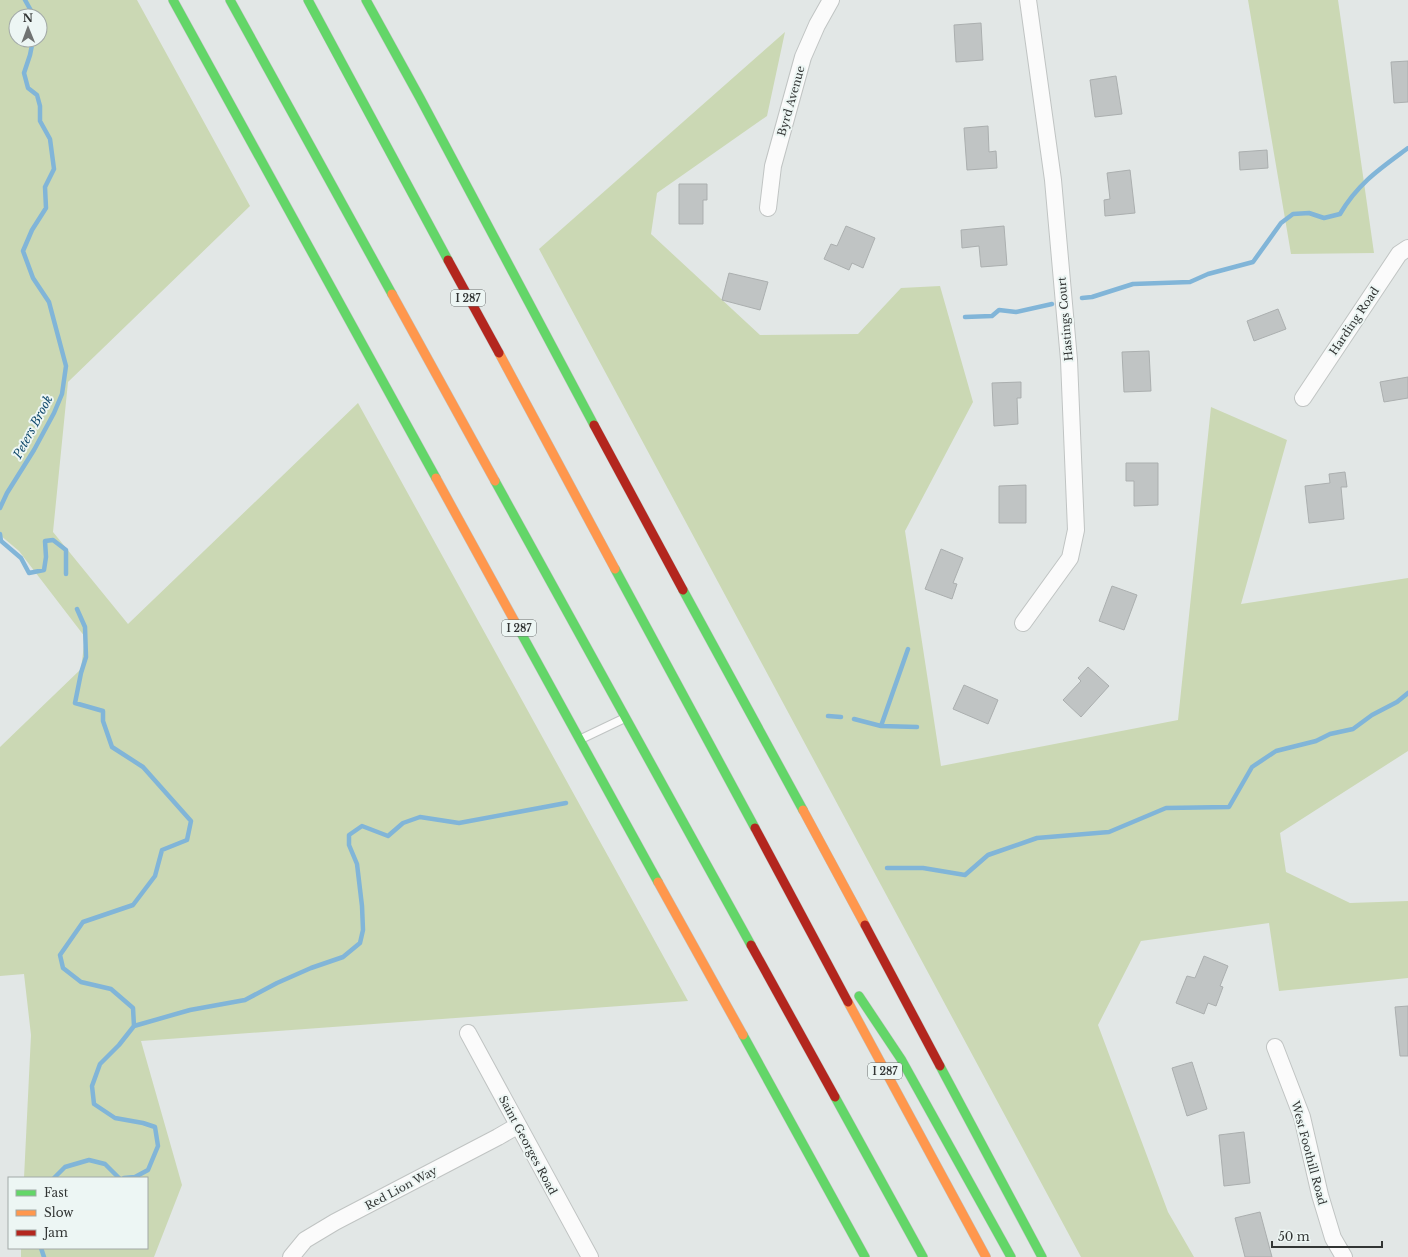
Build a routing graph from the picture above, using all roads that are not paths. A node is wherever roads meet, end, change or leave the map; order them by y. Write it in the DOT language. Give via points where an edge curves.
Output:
graph roads {
  1 [pos="173,0"];
  2 [pos="230,0"];
  3 [pos="308,0"];
  4 [pos="366,0"];
  5 [pos="831,0"];
  6 [pos="1028,0"];
  7 [pos="768,208"];
  8 [pos="1408,248"];
  9 [pos="1303,398"];
  10 [pos="1023,623"];
  11 [pos="626,717"];
  12 [pos="580,739"];
  13 [pos="785,885"];
  14 [pos="841,969"];
  15 [pos="854,988"];
  16 [pos="468,1033"];
  17 [pos="1275,1047"];
  18 [pos="517,1126"];
  19 [pos="291,1257"];
  20 [pos="590,1257"];
  21 [pos="865,1257"];
  22 [pos="923,1257"];
  23 [pos="986,1257"];
  24 [pos="1011,1257"];
  25 [pos="1042,1257"];
  26 [pos="1344,1257"];
  1 -- 12 [label="highway, I 287"];
  2 -- 11 [label="highway"];
  3 -- 13 [label="highway, I 287"];
  4 -- 25 [label="highway"];
  5 -- 7 [label="street, Byrd Avenue" via="803,57 773,166"];
  6 -- 10 [label="street, Hastings Court" via="1052,180 1069,360 1076,530 1070,558"];
  8 -- 9 [label="street, Harding Road" via="1399,254"];
  11 -- 12 [label="lane"];
  11 -- 22 [label="highway"];
  12 -- 21 [label="highway, I 287"];
  13 -- 14 [label="highway"];
  13 -- 23 [label="highway, I 287"];
  15 -- 24 [label="highway" via="901,1059"];
  16 -- 18 [label="street, Saint Georges Road"];
  17 -- 26 [label="street, West Foothill Road" via="1302,1118 1333,1238"];
  18 -- 19 [label="street, Red Lion Way" via="335,1222 305,1240"];
  18 -- 20 [label="street, Saint Georges Road"];
}
